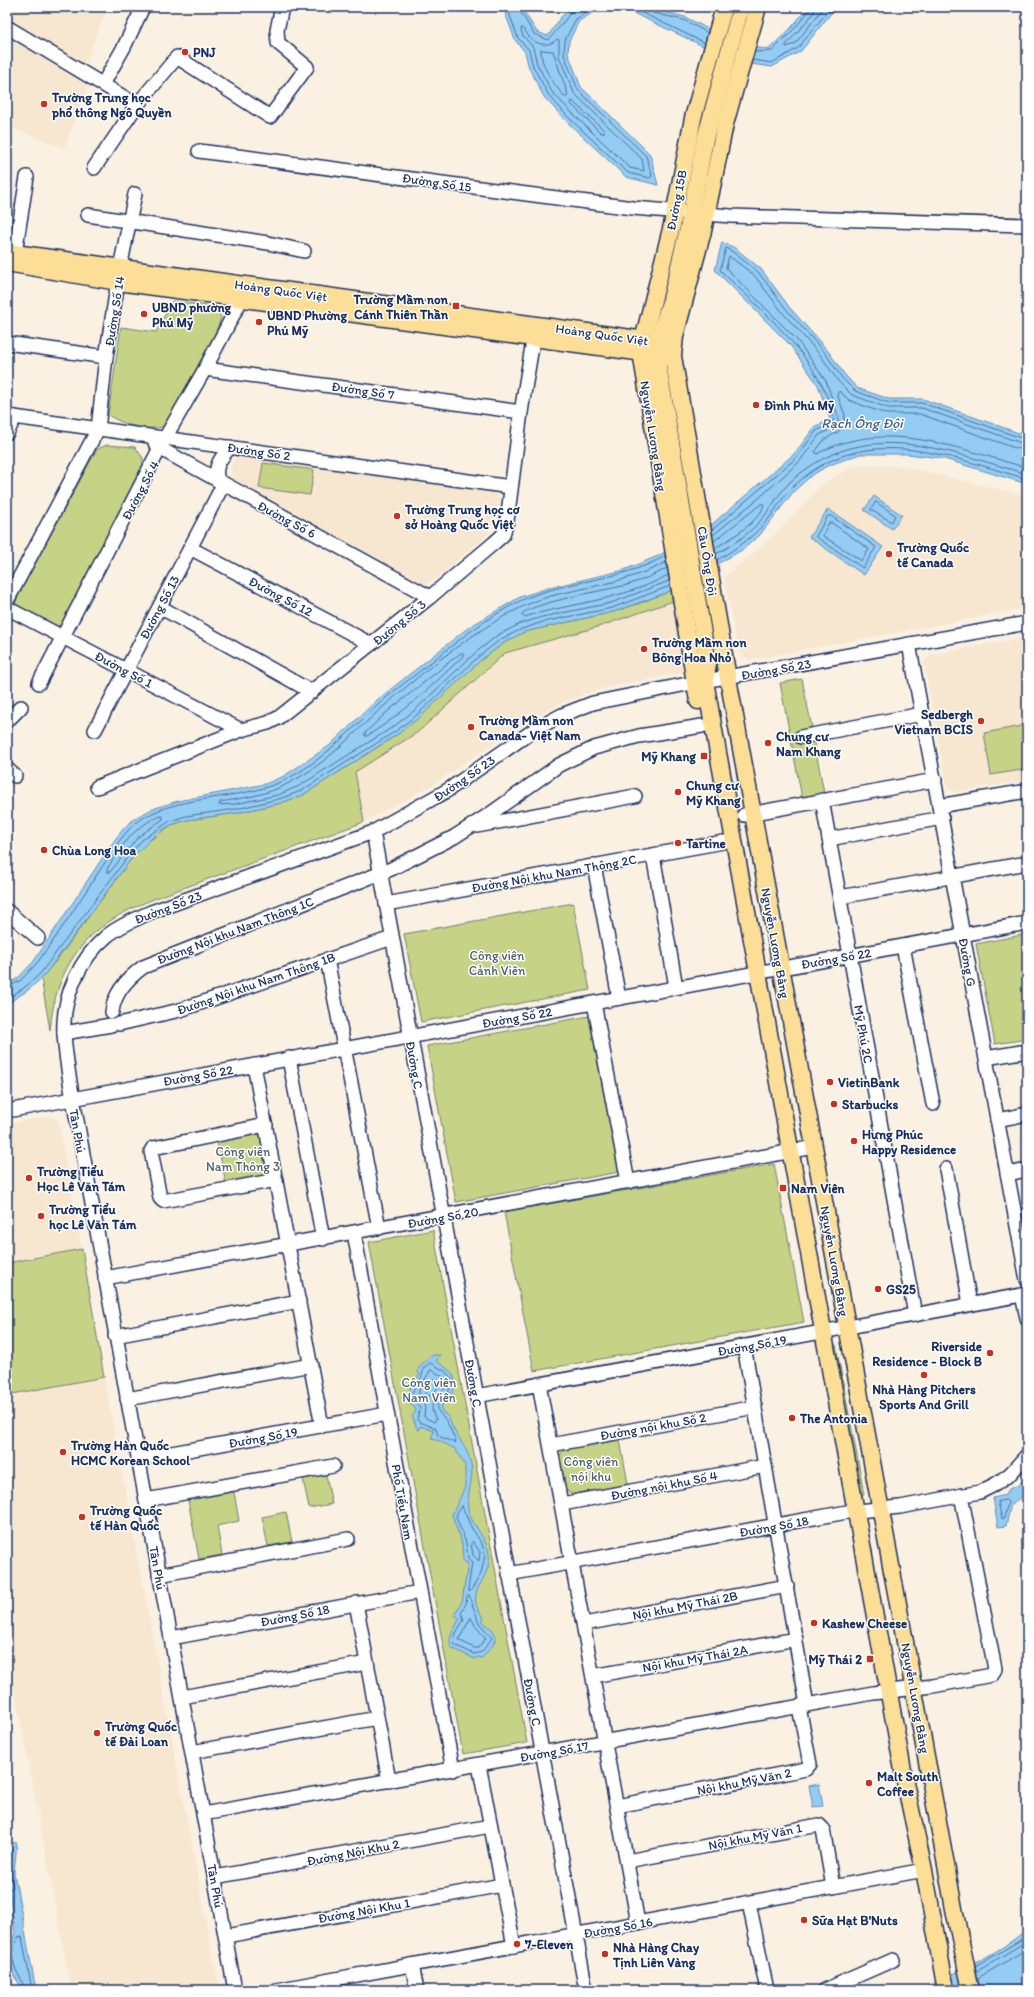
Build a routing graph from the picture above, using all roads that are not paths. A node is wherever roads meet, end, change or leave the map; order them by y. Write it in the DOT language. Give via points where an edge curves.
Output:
graph roads {
  1 [pos="143,7"];
  2 [pos="282,7"];
  3 [pos="724,7"];
  4 [pos="741,7"];
  5 [pos="758,7"];
  6 [pos="7,27"];
  7 [pos="103,84"];
  8 [pos="137,105"];
  9 [pos="199,151"];
  10 [pos="94,168"];
  11 [pos="27,177"];
  12 [pos="135,194"];
  13 [pos="675,212"];
  14 [pos="699,214"];
  15 [pos="88,215"];
  16 [pos="129,222"];
  17 [pos="1027,225"];
  18 [pos="304,251"];
  19 [pos="10,256"];
  20 [pos="119,275"];
  21 [pos="242,298"];
  22 [pos="535,332"];
  23 [pos="7,343"];
  24 [pos="642,346"];
  25 [pos="666,349"];
  26 [pos="106,357"];
  27 [pos="205,369"];
  28 [pos="521,412"];
  29 [pos="11,417"];
  30 [pos="98,429"];
  31 [pos="7,433"];
  32 [pos="163,444"];
  33 [pos="230,447"];
  34 [pos="220,483"];
  35 [pos="511,487"];
  36 [pos="684,517"];
  37 [pos="190,548"];
  38 [pos="430,597"];
  39 [pos="7,601"];
  40 [pos="160,607"];
  41 [pos="7,608"];
  42 [pos="716,608"];
  43 [pos="700,611"];
  44 [pos="1027,623"];
  45 [pos="62,637"];
  46 [pos="371,644"];
  47 [pos="909,644"];
  48 [pos="126,670"];
  49 [pos="711,680"];
  50 [pos="39,683"];
  51 [pos="312,692"];
  52 [pos="21,707"];
  53 [pos="922,714"];
  54 [pos="7,720"];
  55 [pos="702,726"];
  56 [pos="95,730"];
  57 [pos="241,730"];
  58 [pos="801,737"];
  59 [pos="935,780"];
  60 [pos="97,787"];
  61 [pos="1027,791"];
  62 [pos="635,796"];
  63 [pos="822,800"];
  64 [pos="940,812"];
  65 [pos="748,814"];
  66 [pos="470,827"];
  67 [pos="373,832"];
  68 [pos="829,839"];
  69 [pos="723,842"];
  70 [pos="653,855"];
  71 [pos="1027,863"];
  72 [pos="594,865"];
  73 [pos="380,874"];
  74 [pos="952,876"];
  75 [pos="840,897"];
  76 [pos="386,904"];
  77 [pos="7,911"];
  78 [pos="1027,923"];
  79 [pos="963,935"];
  80 [pos="38,938"];
  81 [pos="392,938"];
  82 [pos="903,946"];
  83 [pos="850,956"];
  84 [pos="327,959"];
  85 [pos="764,971"];
  86 [pos="676,987"];
  87 [pos="619,998"];
  88 [pos="594,1003"];
  89 [pos="114,1020"];
  90 [pos="64,1033"];
  91 [pos="410,1036"];
  92 [pos="344,1048"];
  93 [pos="1027,1050"];
  94 [pos="289,1058"];
  95 [pos="986,1058"];
  96 [pos="254,1065"];
  97 [pos="72,1098"];
  98 [pos="933,1104"];
  99 [pos="7,1111"];
  100 [pos="1027,1114"];
  101 [pos="997,1120"];
  102 [pos="266,1126"];
  103 [pos="798,1151"];
  104 [pos="946,1169"];
  105 [pos="1027,1170"];
  106 [pos="1008,1174"];
  107 [pos="276,1180"];
  108 [pos="628,1182"];
  109 [pos="443,1217"];
  110 [pos="1022,1227"];
  111 [pos="379,1228"];
  112 [pos="354,1233"];
  113 [pos="324,1239"];
  114 [pos="289,1245"];
  115 [pos="105,1278"];
  116 [pos="1027,1280"];
  117 [pos="1025,1294"];
  118 [pos="299,1301"];
  119 [pos="970,1304"];
  120 [pos="915,1314"];
  121 [pos="1027,1318"];
  122 [pos="831,1330"];
  123 [pos="115,1336"];
  124 [pos="744,1346"];
  125 [pos="311,1365"];
  126 [pos="539,1384"];
  127 [pos="476,1396"];
  128 [pos="127,1399"];
  129 [pos="755,1407"];
  130 [pos="387,1414"];
  131 [pos="322,1426"];
  132 [pos="551,1445"];
  133 [pos="1027,1455"];
  134 [pos="138,1459"];
  135 [pos="333,1466"];
  136 [pos="765,1466"];
  137 [pos="961,1495"];
  138 [pos="146,1500"];
  139 [pos="562,1504"];
  140 [pos="864,1511"];
  141 [pos="776,1525"];
  142 [pos="348,1539"];
  143 [pos="573,1563"];
  144 [pos="509,1574"];
  145 [pos="159,1575"];
  146 [pos="786,1586"];
  147 [pos="420,1592"];
  148 [pos="356,1604"];
  149 [pos="584,1624"];
  150 [pos="171,1638"];
  151 [pos="796,1639"];
  152 [pos="367,1663"];
  153 [pos="593,1676"];
  154 [pos="909,1689"];
  155 [pos="885,1692"];
  156 [pos="182,1697"];
  157 [pos="803,1706"];
  158 [pos="377,1718"];
  159 [pos="605,1742"];
  160 [pos="192,1752"];
  161 [pos="542,1753"];
  162 [pos="478,1765"];
  163 [pos="452,1770"];
  164 [pos="389,1781"];
  165 [pos="617,1806"];
  166 [pos="203,1814"];
  167 [pos="490,1826"];
  168 [pos="627,1861"];
  169 [pos="919,1871"];
  170 [pos="215,1877"];
  171 [pos="502,1885"];
  172 [pos="834,1887"];
  173 [pos="749,1903"];
  174 [pos="939,1917"];
  175 [pos="638,1923"];
  176 [pos="575,1935"];
  177 [pos="226,1936"];
  178 [pos="514,1946"];
  179 [pos="893,1960"];
  180 [pos="412,1965"];
  181 [pos="236,1990"];
  182 [pos="276,1990"];
  183 [pos="417,1990"];
  184 [pos="586,1990"];
  185 [pos="767,1990"];
  186 [pos="825,1990"];
  187 [pos="935,1990"];
  188 [pos="946,1990"];
  189 [pos="960,1990"];
  190 [pos="971,1990"];
  1 -- 7 [label="street"];
  2 -- 8 [label="street" via="277,30 278,44 307,67 270,117 177,58"];
  3 -- 13 [label="main road, Đường 15B" via="693,118"];
  4 -- 14 [label="main road, Đường 15B" via="705,139"];
  5 -- 14 [label="main road, Đường 15B"];
  6 -- 7 [label="street"];
  7 -- 8 [label="street"];
  8 -- 10 [label="street"];
  9 -- 13 [label="street, Đường Số 15"];
  11 -- 19 [label="street"];
  12 -- 16 [label="street, Đường Số 14"];
  13 -- 14 [label="street, Đường Số 15"];
  13 -- 24 [label="main road, Đường 15B"];
  14 -- 17 [label="street, Đường Số 15"];
  14 -- 25 [label="main road, Đường 15B"];
  15 -- 16 [label="street"];
  16 -- 18 [label="street" via="268,243"];
  16 -- 20 [label="street, Đường Số 14"];
  19 -- 20 [label="main road, Hoàng Quốc Việt"];
  20 -- 21 [label="main road, Hoàng Quốc Việt"];
  20 -- 22 [label="main road, Hoàng Quốc Việt"];
  20 -- 26 [label="street, Đường Số 14"];
  21 -- 22 [label="main road, Hoàng Quốc Việt"];
  21 -- 27 [label="street, Đường Số 4"];
  22 -- 24 [label="main road, Hoàng Quốc Việt"];
  22 -- 28 [label="street, Đường Số 3"];
  23 -- 26 [label="street"];
  24 -- 25 [label="main road, Hoàng Quốc Việt"];
  24 -- 49 [label="main road, Nguyễn Lương Bằng" via="667,520 684,614"];
  25 -- 36 [label="main road, Nguyễn Lương Bằng" via="659,375"];
  25 -- 42 [label="main road, Cầu Ông Đội" via="700,514"];
  26 -- 30 [label="street, Đường Số 14"];
  27 -- 28 [label="street, Đường Số 7"];
  27 -- 32 [label="street, Đường Số 4"];
  28 -- 35 [label="street, Đường Số 3"];
  29 -- 30 [label="street"];
  29 -- 31 [label="street"];
  30 -- 32 [label="street, Đường Số 6" via="148,436"];
  30 -- 39 [label="street"];
  32 -- 33 [label="street, Đường Số 2"];
  32 -- 34 [label="street, Đường Số 6"];
  32 -- 45 [label="street, Đường Số 4"];
  33 -- 34 [label="street" via="218,462 216,475"];
  33 -- 35 [label="street, Đường Số 2"];
  34 -- 37 [label="street, Đường Số 13"];
  34 -- 38 [label="street, Đường Số 6"];
  35 -- 38 [label="street, Đường Số 3" via="503,534"];
  36 -- 43 [label="main road, Cầu Ông Đội"];
  37 -- 40 [label="street, Đường Số 13"];
  37 -- 46 [label="street, Đường Số 12"];
  38 -- 46 [label="street, Đường Số 3"];
  40 -- 48 [label="street, Đường Số 13"];
  40 -- 51 [label="street"];
  41 -- 45 [label="street, Đường Số 1"];
  42 -- 49 [label="main road, Nguyễn Lương Bằng"];
  43 -- 49 [label="main road, Nguyễn Lương Bằng"];
  44 -- 47 [label="street, Đường Số 23"];
  45 -- 48 [label="street, Đường Số 1"];
  45 -- 50 [label="street, Đường Số 4"];
  46 -- 51 [label="street, Đường Số 3"];
  47 -- 49 [label="street, Đường Số 23"];
  47 -- 53 [label="street, Đường G"];
  48 -- 56 [label="street, Đường Số 13"];
  48 -- 57 [label="street, Đường Số 1"];
  49 -- 55 [label="main road, Nguyễn Lương Bằng"];
  49 -- 65 [label="main road, Nguyễn Lương Bằng"];
  49 -- 67 [label="street, Đường Số 23" via="608,699 562,715 520,739 448,790"];
  49 -- 85 [label="main road, Nguyễn Lương Bằng"];
  51 -- 57 [label="street, Đường Số 3" via="278,718"];
  52 -- 54 [label="street"];
  53 -- 58 [label="street"];
  53 -- 59 [label="street, Đường G"];
  55 -- 66 [label="street, Đường Nội khu Nam Thông 1C" via="621,740 582,753 547,773"];
  55 -- 69 [label="main road, Nguyễn Lương Bằng"];
  57 -- 60 [label="street, Đường Số 3"];
  59 -- 63 [label="street"];
  59 -- 64 [label="street, Đường G"];
  61 -- 64 [label="street"];
  62 -- 66 [label="street"];
  63 -- 65 [label="street"];
  63 -- 68 [label="street, Mỹ Phú 2C"];
  64 -- 68 [label="street"];
  64 -- 74 [label="street, Đường G"];
  65 -- 85 [label="main road, Nguyễn Lương Bằng"];
  66 -- 73 [label="street, Đường Nội khu Nam Thông 1C"];
  67 -- 73 [label="street, Đường C"];
  67 -- 90 [label="street, Đường Số 23" via="151,912 113,931 91,954 74,980 66,1007"];
  68 -- 75 [label="street, Mỹ Phú 2C"];
  69 -- 70 [label="street, Đường Nội khu Nam Thông 2C"];
  69 -- 85 [label="main road, Nguyễn Lương Bằng"];
  70 -- 72 [label="street, Đường Nội khu Nam Thông 2C"];
  70 -- 86 [label="street"];
  71 -- 74 [label="street"];
  72 -- 76 [label="street, Đường Nội khu Nam Thông 2C"];
  72 -- 87 [label="street"];
  73 -- 76 [label="street, Đường C"];
  73 -- 89 [label="street, Đường Nội khu Nam Thông 1C" via="150,963 126,982 116,998"];
  74 -- 75 [label="street"];
  74 -- 79 [label="street, Đường G"];
  75 -- 83 [label="street, Mỹ Phú 2C"];
  76 -- 81 [label="street, Đường C"];
  77 -- 80 [label="street"];
  78 -- 79 [label="street, Đường Số 22"];
  79 -- 82 [label="street, Đường Số 22"];
  79 -- 95 [label="street, Đường G"];
  81 -- 84 [label="street, Đường Nội khu Nam Thông 1B"];
  81 -- 91 [label="street, Đường C"];
  82 -- 83 [label="street, Đường Số 22"];
  82 -- 98 [label="street"];
  83 -- 85 [label="street, Đường Số 22"];
  83 -- 120 [label="street, Mỹ Phú 2C"];
  84 -- 89 [label="street, Đường Nội khu Nam Thông 1B" via="180,1010"];
  84 -- 92 [label="street"];
  85 -- 86 [label="street, Đường Số 22"];
  85 -- 103 [label="main road, Nguyễn Lương Bằng"];
  85 -- 103 [label="main road, Nguyễn Lương Bằng"];
  86 -- 87 [label="street, Đường Số 22"];
  87 -- 88 [label="street, Đường Số 22"];
  88 -- 91 [label="street, Đường Số 22"];
  88 -- 108 [label="street"];
  89 -- 90 [label="street, Đường Nội khu Nam Thông 1B"];
  90 -- 97 [label="street, Đường Số 23"];
  91 -- 92 [label="street, Đường Số 22"];
  91 -- 109 [label="street, Đường C"];
  92 -- 94 [label="street, Đường Số 22"];
  92 -- 111 [label="street"];
  93 -- 95 [label="street"];
  94 -- 96 [label="street, Đường Số 22"];
  94 -- 113 [label="street"];
  95 -- 101 [label="street, Đường G"];
  96 -- 97 [label="street, Đường Số 22"];
  96 -- 102 [label="street"];
  97 -- 99 [label="street, Đường Số 22"];
  97 -- 115 [label="street, Tân Phú"];
  100 -- 101 [label="street"];
  101 -- 106 [label="street, Đường G"];
  102 -- 107 [label="street"];
  102 -- 107 [label="street" via="153,1148 151,1151 160,1198 163,1201"];
  103 -- 108 [label="street, Đường Số 20"];
  103 -- 122 [label="main road, Nguyễn Lương Bằng"];
  103 -- 122 [label="main road, Nguyễn Lương Bằng"];
  104 -- 119 [label="street"];
  105 -- 106 [label="street"];
  106 -- 110 [label="street, Đường G"];
  107 -- 114 [label="street"];
  108 -- 109 [label="street, Đường Số 20"];
  109 -- 111 [label="street, Đường Số 20"];
  109 -- 127 [label="street, Đường C"];
  110 -- 116 [label="street, Đường G"];
  111 -- 112 [label="street, Đường Số 20"];
  112 -- 113 [label="street, Đường Số 20"];
  112 -- 130 [label="street, Phố Tiểu Nam"];
  113 -- 114 [label="street, Đường Số 20"];
  114 -- 115 [label="street, Đường Số 20"];
  114 -- 118 [label="street"];
  115 -- 123 [label="street, Tân Phú"];
  117 -- 119 [label="street, Đường Số 19"];
  117 -- 121 [label="street"];
  118 -- 123 [label="street"];
  118 -- 125 [label="street"];
  119 -- 120 [label="street, Đường Số 19"];
  120 -- 122 [label="street, Đường Số 19"];
  122 -- 124 [label="street, Đường Số 19"];
  122 -- 140 [label="main road, Nguyễn Lương Bằng"];
  122 -- 140 [label="main road, Nguyễn Lương Bằng"];
  123 -- 128 [label="street, Tân Phú"];
  124 -- 126 [label="street, Đường Số 19"];
  124 -- 129 [label="street, Nội khu Mỹ Văn 2"];
  125 -- 128 [label="street"];
  125 -- 131 [label="street"];
  126 -- 127 [label="street, Đường Số 19"];
  126 -- 132 [label="street"];
  127 -- 144 [label="street, Đường C"];
  128 -- 134 [label="street, Tân Phú"];
  129 -- 132 [label="street, Đường nội khu Số 2"];
  129 -- 136 [label="street, Nội khu Mỹ Văn 2"];
  130 -- 131 [label="street, Đường Số 19"];
  130 -- 147 [label="street, Phố Tiểu Nam"];
  131 -- 134 [label="street, Đường Số 19"];
  132 -- 139 [label="street"];
  133 -- 137 [label="street, Đường Số 18" via="1010,1474 996,1484 980,1492"];
  134 -- 138 [label="street, Tân Phú"];
  135 -- 138 [label="street"];
  136 -- 139 [label="street, Đường nội khu Số 4"];
  136 -- 141 [label="street, Nội khu Mỹ Văn 2"];
  137 -- 140 [label="street, Đường Số 18"];
  137 -- 154 [label="street, Đường Số 17" via="995,1671 990,1676"];
  138 -- 145 [label="street, Tân Phú"];
  139 -- 143 [label="street"];
  140 -- 141 [label="street, Đường Số 18"];
  140 -- 154 [label="main road, Nguyễn Lương Bằng"];
  140 -- 155 [label="main road, Nguyễn Lương Bằng"];
  141 -- 143 [label="street, Đường Số 18"];
  141 -- 146 [label="street, Nội khu Mỹ Văn 2"];
  142 -- 145 [label="street"];
  143 -- 144 [label="street, Đường Số 18"];
  143 -- 149 [label="street"];
  144 -- 161 [label="street, Đường C"];
  145 -- 150 [label="street, Tân Phú"];
  146 -- 149 [label="street, Nội khu Mỹ Thái 2B"];
  146 -- 151 [label="street, Nội khu Mỹ Văn 2"];
  147 -- 148 [label="street, Đường Số 18"];
  147 -- 163 [label="street, Phố Tiểu Nam"];
  148 -- 150 [label="street, Đường Số 18"];
  148 -- 152 [label="street"];
  149 -- 153 [label="street"];
  150 -- 156 [label="street, Tân Phú"];
  151 -- 153 [label="street, Nội khu Mỹ Thái 2A"];
  151 -- 157 [label="street, Nội khu Mỹ Văn 2"];
  152 -- 156 [label="street"];
  152 -- 158 [label="street"];
  153 -- 159 [label="street"];
  154 -- 155 [label="street, Đường Số 17"];
  154 -- 174 [label="main road, Nguyễn Lương Bằng"];
  155 -- 157 [label="street, Đường Số 17"];
  155 -- 169 [label="main road, Nguyễn Lương Bằng"];
  156 -- 160 [label="street, Tân Phú"];
  157 -- 159 [label="street, Đường Số 17"];
  157 -- 165 [label="street, Nội khu Mỹ Văn 2" via="810,1764 806,1769"];
  158 -- 160 [label="street"];
  158 -- 164 [label="street"];
  159 -- 161 [label="street, Đường Số 17"];
  159 -- 165 [label="street"];
  160 -- 166 [label="street, Tân Phú"];
  161 -- 162 [label="street, Đường Số 17"];
  161 -- 176 [label="street, Đường C"];
  162 -- 163 [label="street, Đường Số 17"];
  162 -- 167 [label="street"];
  163 -- 164 [label="street, Đường Số 17"];
  164 -- 166 [label="street, Đường Số 17"];
  165 -- 168 [label="street"];
  166 -- 170 [label="street, Tân Phú"];
  167 -- 170 [label="street, Đường Nội Khu 2"];
  167 -- 171 [label="street"];
  168 -- 172 [label="street, Nội khu Mỹ Văn 1" via="819,1825 823,1829"];
  168 -- 175 [label="street"];
  169 -- 172 [label="street, Đường Số 16"];
  169 -- 174 [label="main road, Nguyễn Lương Bằng"];
  170 -- 177 [label="street, Tân Phú"];
  171 -- 177 [label="street, Đường Nội Khu 1"];
  171 -- 178 [label="street"];
  172 -- 173 [label="street, Đường Số 16"];
  173 -- 175 [label="street, Đường Số 16"];
  173 -- 185 [label="street"];
  174 -- 187 [label="main road"];
  174 -- 188 [label="main road"];
  174 -- 189 [label="main road"];
  174 -- 190 [label="main road"];
  175 -- 176 [label="street, Đường Số 16"];
  176 -- 178 [label="street, Đường Số 16"];
  176 -- 184 [label="street, Đường C"];
  177 -- 181 [label="street, Tân Phú"];
  178 -- 180 [label="street, Đường Số 16"];
  179 -- 186 [label="street"];
  180 -- 182 [label="street, Đường Số 16"];
  180 -- 183 [label="street"];
}
